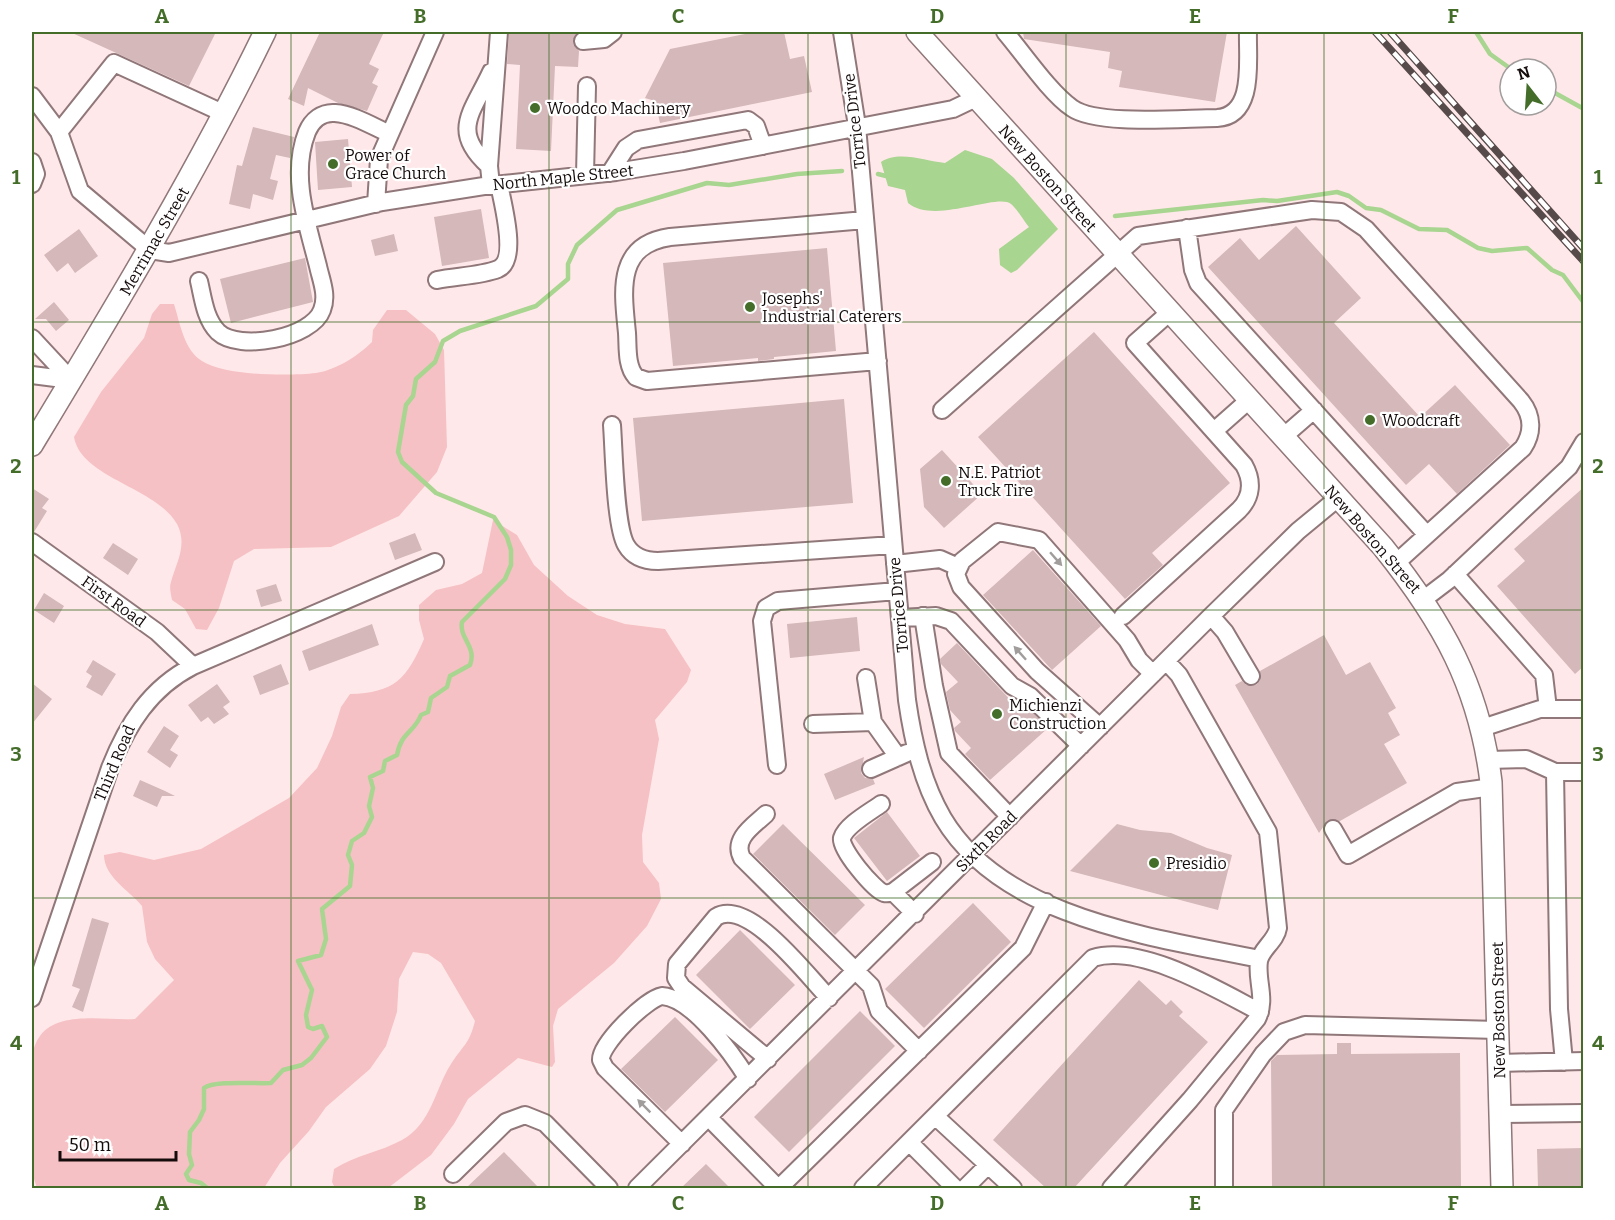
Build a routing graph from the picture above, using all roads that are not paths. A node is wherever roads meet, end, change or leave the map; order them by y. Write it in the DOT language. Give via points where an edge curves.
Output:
graph roads {
  1 [pos="266,32"];
  2 [pos="435,32"];
  3 [pos="499,32"];
  4 [pos="613,32"];
  5 [pos="842,32"];
  6 [pos="917,32"];
  7 [pos="1005,32"];
  8 [pos="1248,32"];
  9 [pos="583,42"];
  10 [pos="495,63"];
  11 [pos="587,86"];
  12 [pos="32,96"];
  13 [pos="976,98"];
  14 [pos="225,114"];
  15 [pos="857,126"];
  16 [pos="59,132"];
  17 [pos="390,134"];
  18 [pos="763,146"];
  19 [pos="32,162"];
  20 [pos="489,166"];
  21 [pos="610,173"];
  22 [pos="585,175"];
  23 [pos="32,184"];
  24 [pos="495,184"];
  25 [pos="376,204"];
  26 [pos="865,220"];
  27 [pos="307,221"];
  28 [pos="1187,228"];
  29 [pos="150,250"];
  30 [pos="1117,254"];
  31 [pos="437,280"];
  32 [pos="199,281"];
  33 [pos="1170,312"];
  34 [pos="32,338"];
  35 [pos="878,361"];
  36 [pos="32,375"];
  37 [pos="71,380"];
  38 [pos="1249,400"];
  39 [pos="942,410"];
  40 [pos="1314,410"];
  41 [pos="612,424"];
  42 [pos="1214,431"];
  43 [pos="1283,437"];
  44 [pos="1584,442"];
  45 [pos="32,445"];
  46 [pos="1338,498"];
  47 [pos="1427,535"];
  48 [pos="32,542"];
  49 [pos="893,545"];
  50 [pos="435,561"];
  51 [pos="1396,563"];
  52 [pos="895,564"];
  53 [pos="958,567"];
  54 [pos="1455,574"];
  55 [pos="897,591"];
  56 [pos="1424,599"];
  57 [pos="923,616"];
  58 [pos="1123,616"];
  59 [pos="1211,616"];
  60 [pos="900,618"];
  61 [pos="1166,661"];
  62 [pos="193,666"];
  63 [pos="1153,674"];
  64 [pos="1251,676"];
  65 [pos="866,678"];
  66 [pos="1548,709"];
  67 [pos="1584,709"];
  68 [pos="873,722"];
  69 [pos="813,724"];
  70 [pos="1100,728"];
  71 [pos="1482,728"];
  72 [pos="1081,746"];
  73 [pos="916,749"];
  74 [pos="898,757"];
  75 [pos="1488,760"];
  76 [pos="777,765"];
  77 [pos="871,769"];
  78 [pos="1555,772"];
  79 [pos="1584,772"];
  80 [pos="1492,787"];
  81 [pos="881,804"];
  82 [pos="766,814"];
  83 [pos="1010,817"];
  84 [pos="1333,829"];
  85 [pos="973,855"];
  86 [pos="932,862"];
  87 [pos="893,892"];
  88 [pos="1046,902"];
  89 [pos="915,914"];
  90 [pos="1259,959"];
  91 [pos="856,972"];
  92 [pos="32,998"];
  93 [pos="829,998"];
  94 [pos="1260,1011"];
  95 [pos="1498,1030"];
  96 [pos="919,1051"];
  97 [pos="768,1059"];
  98 [pos="1584,1061"];
  99 [pos="1564,1062"];
  100 [pos="1499,1063"];
  101 [pos="748,1079"];
  102 [pos="1584,1113"];
  103 [pos="1500,1114"];
  104 [pos="935,1116"];
  105 [pos="709,1118"];
  106 [pos="909,1142"];
  107 [pos="682,1144"];
  108 [pos="988,1165"];
  109 [pos="453,1174"];
  110 [pos="609,1188"];
  111 [pos="638,1188"];
  112 [pos="779,1188"];
  113 [pos="863,1188"];
  114 [pos="955,1188"];
  115 [pos="965,1188"];
  116 [pos="1013,1188"];
  117 [pos="1111,1188"];
  118 [pos="1224,1188"];
  119 [pos="1502,1188"];
  1 -- 14 [label="main road, Merrimac Street"];
  2 -- 17 [label="street"];
  3 -- 10 [label="street"];
  4 -- 9 [label="street" via="604,39"];
  5 -- 15 [label="street, Torrice Drive"];
  6 -- 13 [label="main road, New Boston Street"];
  7 -- 8 [label="street" via="1062,99 1080,113 1102,118 1217,118 1232,114 1243,102"];
  10 -- 20 [label="street"];
  10 -- 20 [label="street" via="466,131 470,147"];
  11 -- 22 [label="street"];
  12 -- 16 [label="street"];
  13 -- 15 [label="street, North Maple Street" via="953,109"];
  13 -- 30 [label="main road, New Boston Street"];
  14 -- 16 [label="street" via="114,63"];
  14 -- 29 [label="main road, Merrimac Street"];
  15 -- 18 [label="street, North Maple Street"];
  15 -- 26 [label="street, Torrice Drive"];
  16 -- 29 [label="street" via="80,191"];
  17 -- 25 [label="street" via="378,162"];
  17 -- 27 [label="street" via="339,114 325,114 312,123 303,142 300,165 300,191"];
  18 -- 21 [label="street, North Maple Street"];
  18 -- 21 [label="street" via="756,126 748,120 638,140 626,148"];
  19 -- 23 [label="street" via="36,174"];
  20 -- 24 [label="street"];
  21 -- 22 [label="street, North Maple Street"];
  22 -- 24 [label="street, North Maple Street"];
  24 -- 25 [label="street, North Maple Street"];
  24 -- 31 [label="street" via="509,249 506,262 498,269"];
  25 -- 27 [label="street, North Maple Street"];
  26 -- 35 [label="street, Torrice Drive"];
  26 -- 35 [label="street" via="670,237 645,246 631,260 624,279 630,364 636,377 647,381"];
  27 -- 29 [label="street, North Maple Street" via="172,252"];
  27 -- 32 [label="street" via="325,296 320,315 305,329 255,342 232,341 210,321"];
  28 -- 30 [label="street" via="1140,235"];
  28 -- 40 [label="street" via="1198,283"];
  28 -- 47 [label="street" via="1312,210 1332,210 1350,216 1525,406 1530,431 1523,448"];
  29 -- 37 [label="main road, Merrimac Street"];
  30 -- 33 [label="main road, New Boston Street"];
  30 -- 39 [label="street"];
  33 -- 38 [label="main road, New Boston Street"];
  33 -- 42 [label="street" via="1135,343"];
  34 -- 37 [label="street"];
  35 -- 49 [label="street, Torrice Drive"];
  36 -- 37 [label="street"];
  37 -- 45 [label="main road, Merrimac Street"];
  38 -- 42 [label="street"];
  38 -- 43 [label="main road, New Boston Street"];
  40 -- 43 [label="street"];
  40 -- 47 [label="street"];
  41 -- 49 [label="street" via="622,537 633,553 645,560"];
  42 -- 58 [label="street" via="1246,469 1250,486 1247,499"];
  43 -- 46 [label="main road, New Boston Street"];
  44 -- 54 [label="street" via="1570,466"];
  46 -- 51 [label="main road, New Boston Street"];
  46 -- 59 [label="street, Sixth Road" via="1303,526"];
  47 -- 51 [label="street"];
  48 -- 62 [label="street, First Road" via="157,632"];
  49 -- 52 [label="street, Torrice Drive"];
  50 -- 62 [label="street, Third Road"];
  51 -- 56 [label="main road, New Boston Street"];
  52 -- 53 [label="street" via="940,560"];
  52 -- 55 [label="street, Torrice Drive"];
  53 -- 63 [label="street, one-way" via="991,536 1006,532 1034,537 1128,640"];
  70 -- 53 [label="street, one-way" via="1037,671 961,587 956,578"];
  54 -- 56 [label="street"];
  54 -- 66 [label="street" via="1544,675"];
  55 -- 60 [label="street, Torrice Drive"];
  55 -- 76 [label="street" via="768,605 762,621"];
  56 -- 71 [label="main road, New Boston Street" via="1462,667"];
  57 -- 60 [label="street"];
  57 -- 72 [label="street" via="951,621 1012,686 1030,696"];
  57 -- 83 [label="street" via="949,753"];
  59 -- 61 [label="street, Sixth Road"];
  59 -- 64 [label="street"];
  60 -- 73 [label="street, Torrice Drive"];
  61 -- 63 [label="street, Sixth Road"];
  61 -- 90 [label="street" via="1179,675 1270,836 1278,928"];
  62 -- 92 [label="street, Third Road" via="160,689 126,731"];
  63 -- 70 [label="street, Sixth Road"];
  65 -- 68 [label="street"];
  66 -- 67 [label="street"];
  66 -- 71 [label="street"];
  68 -- 69 [label="street"];
  68 -- 74 [label="street"];
  70 -- 72 [label="street, Sixth Road"];
  71 -- 75 [label="main road, New Boston Street"];
  72 -- 83 [label="street, Sixth Road"];
  73 -- 74 [label="street"];
  73 -- 85 [label="street, Torrice Drive" via="943,817"];
  74 -- 77 [label="street"];
  75 -- 78 [label="street" via="1531,760"];
  75 -- 80 [label="main road, New Boston Street"];
  78 -- 79 [label="street"];
  78 -- 99 [label="street" via="1559,1009"];
  80 -- 84 [label="street" via="1459,791 1348,855"];
  80 -- 95 [label="main road, New Boston Street"];
  81 -- 87 [label="street" via="846,831 842,843 880,891"];
  82 -- 91 [label="street" via="742,838 738,848 742,858"];
  83 -- 85 [label="street, Sixth Road"];
  85 -- 88 [label="street, Torrice Drive" via="1006,881"];
  85 -- 89 [label="street, Sixth Road"];
  86 -- 87 [label="street"];
  87 -- 89 [label="street"];
  88 -- 90 [label="street, Torrice Drive" via="1112,926"];
  88 -- 96 [label="street" via="1023,948"];
  89 -- 91 [label="street, Sixth Road"];
  90 -- 94 [label="street"];
  91 -- 93 [label="street, Sixth Road"];
  91 -- 96 [label="street" via="874,991 879,1011"];
  93 -- 97 [label="street, Sixth Road"];
  93 -- 97 [label="street" via="772,937 735,914 716,917 679,960 676,978"];
  94 -- 104 [label="street" via="1144,959 1103,955 1093,958"];
  94 -- 117 [label="street" via="1190,1100"];
  95 -- 100 [label="main road, New Boston Street"];
  95 -- 118 [label="street" via="1305,1025 1288,1029 1263,1054 1224,1110"];
  96 -- 112 [label="street"];
  97 -- 101 [label="street, Sixth Road"];
  98 -- 99 [label="street"];
  99 -- 100 [label="street"];
  100 -- 103 [label="main road, New Boston Street"];
  101 -- 105 [label="street, Sixth Road"];
  107 -- 101 [label="street, one-way" via="605,1068 601,1057 605,1045 650,1000 667,996 678,1002 720,1038"];
  102 -- 103 [label="street"];
  103 -- 119 [label="main road, New Boston Street"];
  104 -- 106 [label="street"];
  104 -- 108 [label="street"];
  105 -- 107 [label="street, Sixth Road"];
  105 -- 112 [label="street"];
  106 -- 113 [label="street"];
  106 -- 114 [label="street"];
  107 -- 111 [label="street, Sixth Road"];
  108 -- 115 [label="street"];
  108 -- 116 [label="street"];
  109 -- 110 [label="street" via="506,1122 525,1114 545,1123"];
}
